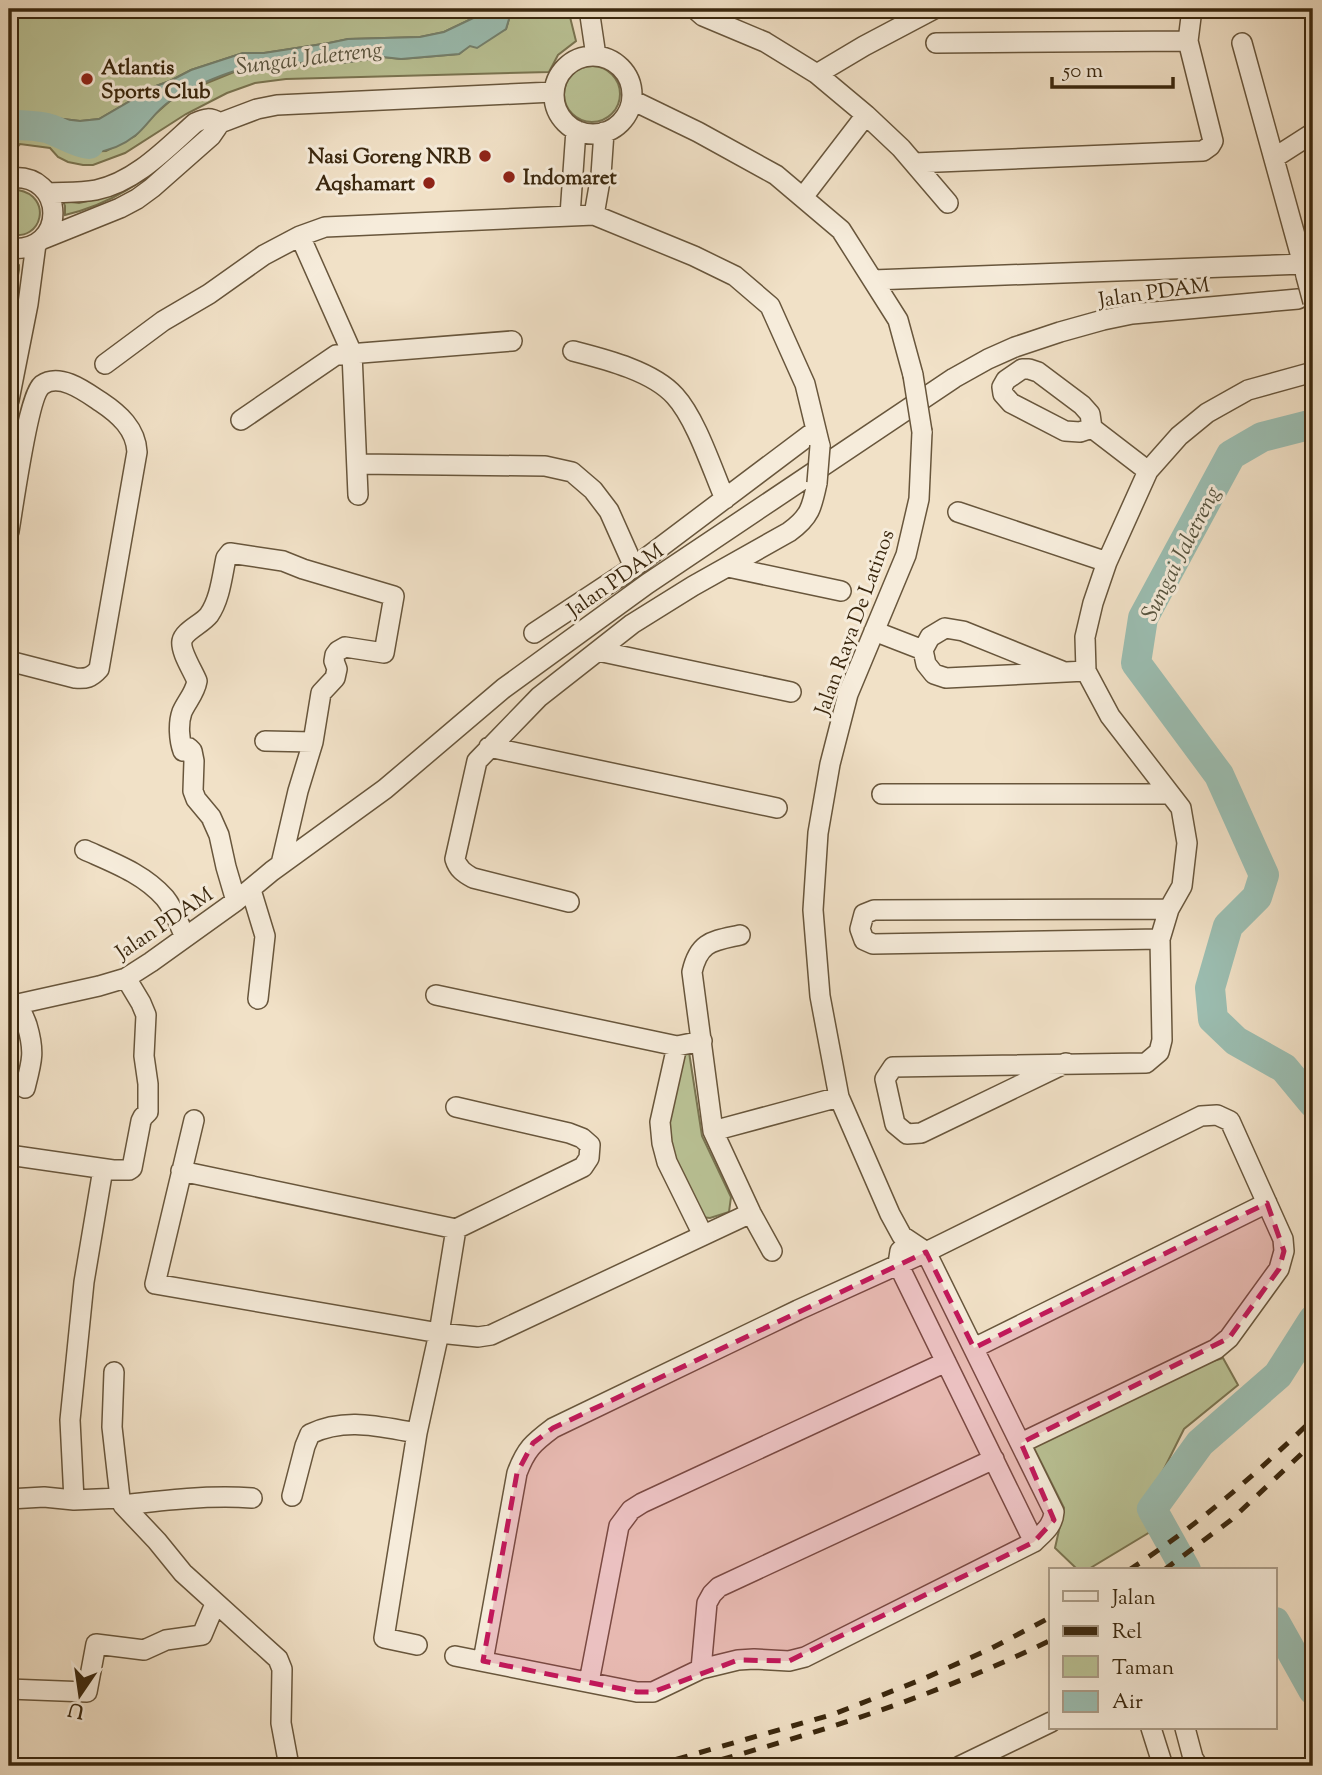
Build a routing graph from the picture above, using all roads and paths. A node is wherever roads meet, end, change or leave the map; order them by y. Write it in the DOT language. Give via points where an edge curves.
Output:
graph roads {
  1 [pos="589,9"];
  2 [pos="934,9"];
  3 [pos="1192,9"];
  4 [pos="704,11"];
  5 [pos="1188,41"];
  6 [pos="936,43"];
  7 [pos="1242,43"];
  8 [pos="596,56"];
  9 [pos="817,74"];
  10 [pos="553,92"];
  11 [pos="632,100"];
  12 [pos="866,115"];
  13 [pos="220,123"];
  14 [pos="576,130"];
  15 [pos="604,132"];
  16 [pos="1313,133"];
  17 [pos="1275,158"];
  18 [pos="914,163"];
  19 [pos="9,178"];
  20 [pos="47,193"];
  21 [pos="803,197"];
  22 [pos="948,203"];
  23 [pos="570,215"];
  24 [pos="594,215"];
  25 [pos="300,236"];
  26 [pos="40,241"];
  27 [pos="9,248"];
  28 [pos="1307,266"];
  29 [pos="873,279"];
  30 [pos="1306,300"];
  31 [pos="512,341"];
  32 [pos="573,351"];
  33 [pos="352,353"];
  34 [pos="12,363"];
  35 [pos="105,365"];
  36 [pos="1313,372"];
  37 [pos="9,400"];
  38 [pos="241,420"];
  39 [pos="1093,428"];
  40 [pos="818,438"];
  41 [pos="357,464"];
  42 [pos="1148,471"];
  43 [pos="359,495"];
  44 [pos="725,499"];
  45 [pos="958,512"];
  46 [pos="9,531"];
  47 [pos="1107,562"];
  48 [pos="634,567"];
  49 [pos="728,567"];
  50 [pos="841,591"];
  51 [pos="874,631"];
  52 [pos="534,633"];
  53 [pos="923,650"];
  54 [pos="598,651"];
  55 [pos="9,661"];
  56 [pos="1062,671"];
  57 [pos="1086,671"];
  58 [pos="791,692"];
  59 [pos="265,741"];
  60 [pos="313,741"];
  61 [pos="489,747"];
  62 [pos="882,794"];
  63 [pos="1170,794"];
  64 [pos="777,808"];
  65 [pos="85,850"];
  66 [pos="281,864"];
  67 [pos="243,896"];
  68 [pos="569,902"];
  69 [pos="1169,909"];
  70 [pos="740,935"];
  71 [pos="186,937"];
  72 [pos="1160,939"];
  73 [pos="126,978"];
  74 [pos="436,995"];
  75 [pos="258,999"];
  76 [pos="13,1005"];
  77 [pos="702,1041"];
  78 [pos="677,1046"];
  79 [pos="1066,1063"];
  80 [pos="25,1088"];
  81 [pos="839,1097"];
  82 [pos="456,1107"];
  83 [pos="194,1120"];
  84 [pos="713,1131"];
  85 [pos="9,1155"];
  86 [pos="103,1169"];
  87 [pos="181,1171"];
  88 [pos="1267,1203"];
  89 [pos="751,1213"];
  90 [pos="456,1229"];
  91 [pos="703,1235"];
  92 [pos="902,1236"];
  93 [pos="772,1251"];
  94 [pos="926,1252"];
  95 [pos="898,1264"];
  96 [pos="439,1334"];
  97 [pos="974,1348"];
  98 [pos="946,1362"];
  99 [pos="114,1372"];
  100 [pos="417,1433"];
  101 [pos="1021,1443"];
  102 [pos="994,1459"];
  103 [pos="292,1496"];
  104 [pos="252,1498"];
  105 [pos="9,1499"];
  106 [pos="75,1500"];
  107 [pos="122,1502"];
  108 [pos="1034,1542"];
  109 [pos="215,1604"];
  110 [pos="416,1645"];
  111 [pos="455,1656"];
  112 [pos="483,1661"];
  113 [pos="701,1670"];
  114 [pos="589,1682"];
  115 [pos="9,1689"];
  116 [pos="1049,1722"];
  117 [pos="1152,1730"];
  118 [pos="1186,1730"];
  119 [pos="995,1759"];
  120 [pos="289,1766"];
  121 [pos="960,1766"];
  122 [pos="1163,1766"];
  123 [pos="1198,1766"];
  1 -- 8 [label="street"];
  2 -- 9 [label="street"];
  3 -- 5 [label="street"];
  4 -- 9 [label="street"];
  5 -- 6 [label="street"];
  5 -- 18 [label="street" via="1213,141 1203,150"];
  7 -- 17 [label="street"];
  8 -- 10 [label="street" via="583,56 562,69"];
  8 -- 11 [label="street" via="608,58 627,75"];
  9 -- 12 [label="street"];
  10 -- 13 [label="street" via="277,106"];
  10 -- 14 [label="street" via="560,118"];
  11 -- 15 [label="street" via="620,124"];
  11 -- 21 [label="street, Jalan Raya De Latinos" via="776,174"];
  12 -- 18 [label="street"];
  12 -- 21 [label="street"];
  13 -- 20 [label="street" via="204,118 195,123 140,169 114,184 96,190"];
  13 -- 26 [label="street" via="211,136 136,199"];
  14 -- 15 [label="street" via="596,135"];
  14 -- 23 [label="street"];
  15 -- 24 [label="street"];
  16 -- 17 [label="street"];
  17 -- 28 [label="street"];
  18 -- 22 [label="street"];
  19 -- 20 [label="street" via="33,181"];
  20 -- 26 [label="street" via="53,211 49,230"];
  21 -- 29 [label="street, Jalan Raya De Latinos" via="841,230"];
  23 -- 24 [label="street"];
  23 -- 25 [label="street" via="325,227"];
  24 -- 40 [label="street" via="734,276 771,306 805,384"];
  25 -- 33 [label="street"];
  25 -- 35 [label="street" via="163,321"];
  26 -- 27 [label="street" via="27,248"];
  26 -- 34 [label="street"];
  28 -- 29 [label="street"];
  28 -- 30 [label="street, bridge"];
  29 -- 51 [label="street, Jalan Raya De Latinos, bridge" via="898,320 922,432 919,499 906,555"];
  30 -- 66 [label="street, Jalan PDAM" via="1132,314 1060,332 988,359 647,583 504,688 386,789"];
  31 -- 33 [label="street"];
  32 -- 44 [label="street" via="619,363 675,395 690,418"];
  33 -- 38 [label="street" via="323,362"];
  33 -- 41 [label="street"];
  34 -- 37 [label="street"];
  36 -- 42 [label="street" via="1248,390 1207,413"];
  39 -- 42 [label="street"];
  40 -- 44 [label="street"];
  40 -- 49 [label="street, bridge" via="817,483 802,523"];
  41 -- 43 [label="street"];
  41 -- 48 [label="street" via="545,466 572,472 609,511"];
  42 -- 47 [label="street"];
  44 -- 48 [label="street"];
  45 -- 47 [label="street"];
  46 -- 55 [label="street" via="37,391 44,383 76,385 122,418 136,442 99,669 85,679"];
  47 -- 57 [label="street" via="1085,637"];
  48 -- 52 [label="street"];
  49 -- 50 [label="street"];
  49 -- 54 [label="street" via="632,624"];
  51 -- 53 [label="street"];
  51 -- 81 [label="street, Jalan Raya De Latinos" via="848,694 830,764 816,859 813,910 820,996"];
  53 -- 56 [label="street" via="933,674 946,678"];
  53 -- 56 [label="street" via="930,637 945,628"];
  54 -- 58 [label="street"];
  54 -- 61 [label="street" via="539,697"];
  56 -- 57 [label="street"];
  57 -- 63 [label="street" via="1110,716"];
  59 -- 60 [label="street"];
  60 -- 66 [label="street"];
  60 -- 67 [label="street" via="321,693 335,678 335,655 345,647 384,653 394,596 283,561 230,553 211,611 182,640 197,681 182,712 180,743 183,751 192,751 193,791 211,817 226,867"];
  61 -- 64 [label="street"];
  61 -- 68 [label="street" via="474,768 457,866 473,878"];
  62 -- 63 [label="street"];
  63 -- 69 [label="street" via="1181,808 1187,843 1182,886"];
  65 -- 71 [label="street" via="151,885 172,909"];
  66 -- 67 [label="street, Jalan PDAM"];
  67 -- 71 [label="street, Jalan PDAM"];
  67 -- 75 [label="street" via="265,936"];
  69 -- 72 [label="street"];
  69 -- 72 [label="street" via="874,909 864,914 860,929 864,940 873,944"];
  70 -- 77 [label="street" via="713,941 695,959 692,972"];
  71 -- 73 [label="street, Jalan PDAM"];
  72 -- 79 [label="street" via="1159,1052 1146,1063"];
  73 -- 76 [label="street, Jalan PDAM"];
  73 -- 86 [label="street" via="146,1015 148,1112 141,1121 132,1168"];
  74 -- 78 [label="street"];
  76 -- 80 [label="street" via="22,1012 33,1045"];
  77 -- 78 [label="street"];
  77 -- 84 [label="street"];
  78 -- 91 [label="street" via="660,1122 662,1143"];
  79 -- 79 [label="street" via="893,1067 885,1079 895,1124 907,1134 921,1133"];
  81 -- 84 [label="street"];
  81 -- 92 [label="street, Jalan Raya De Latinos"];
  82 -- 90 [label="street" via="569,1133 590,1145 583,1167"];
  83 -- 87 [label="street"];
  84 -- 89 [label="street"];
  85 -- 86 [label="street"];
  86 -- 106 [label="street" via="84,1282 70,1420"];
  87 -- 90 [label="street"];
  87 -- 96 [label="street" via="155,1284"];
  88 -- 94 [label="street" via="1230,1121 1208,1114"];
  88 -- 97 [label="street"];
  88 -- 101 [label="street" via="1283,1240 1279,1269 1229,1338 1216,1349"];
  89 -- 91 [label="street"];
  89 -- 93 [label="street"];
  90 -- 96 [label="street"];
  91 -- 96 [label="street" via="491,1335"];
  92 -- 94 [label="street"];
  92 -- 95 [label="street"];
  94 -- 95 [label="street"];
  94 -- 97 [label="street"];
  95 -- 98 [label="street"];
  95 -- 112 [label="street" via="553,1428 533,1443 517,1473"];
  96 -- 100 [label="street"];
  97 -- 101 [label="street"];
  98 -- 102 [label="street"];
  98 -- 114 [label="street" via="631,1510 619,1526"];
  99 -- 107 [label="street" via="112,1427"];
  100 -- 103 [label="street" via="361,1423 324,1427 310,1434"];
  100 -- 110 [label="street" via="384,1638"];
  101 -- 108 [label="street" via="1054,1512 1051,1527"];
  102 -- 108 [label="street"];
  102 -- 113 [label="street" via="719,1587 708,1603"];
  104 -- 107 [label="street"];
  105 -- 106 [label="street"];
  106 -- 107 [label="street"];
  107 -- 109 [label="street"];
  108 -- 113 [label="street" via="805,1657 738,1660"];
  109 -- 115 [label="street" via="202,1635 166,1640 144,1650 96,1644 88,1692"];
  109 -- 120 [label="street" via="278,1659 282,1669 281,1723"];
  111 -- 112 [label="street"];
  112 -- 114 [label="street"];
  113 -- 114 [label="street" via="653,1692"];
  116 -- 119 [label="street"];
  117 -- 122 [label="street"];
  118 -- 123 [label="street"];
  119 -- 121 [label="street"];
}
